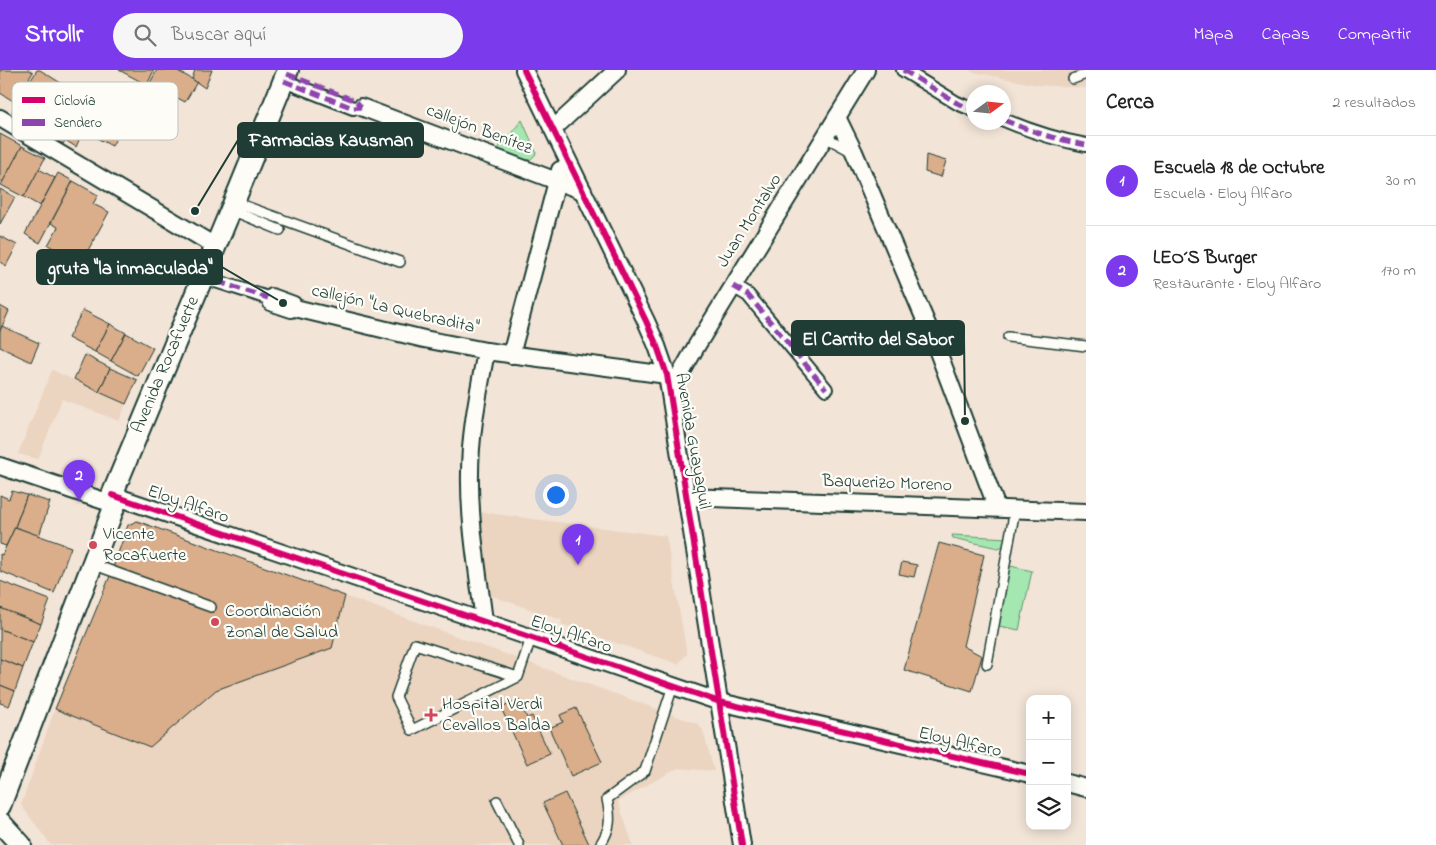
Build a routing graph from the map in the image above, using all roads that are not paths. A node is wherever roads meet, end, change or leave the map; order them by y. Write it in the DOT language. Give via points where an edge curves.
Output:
graph roads {
  1 [pos="524,70"];
  2 [pos="618,70"];
  3 [pos="866,70"];
  4 [pos="903,70"];
  5 [pos="1086,74"];
  6 [pos="286,75"];
  7 [pos="1072,79"];
  8 [pos="361,107"];
  9 [pos="966,107"];
  10 [pos="837,117"];
  11 [pos="0,118"];
  12 [pos="1011,123"];
  13 [pos="12,125"];
  14 [pos="553,129"];
  15 [pos="825,137"];
  16 [pos="37,140"];
  17 [pos="1086,145"];
  18 [pos="854,152"];
  19 [pos="565,154"];
  20 [pos="558,181"];
  21 [pos="583,190"];
  22 [pos="233,206"];
  23 [pos="280,230"];
  24 [pos="216,246"];
  25 [pos="400,262"];
  26 [pos="203,277"];
  27 [pos="733,286"];
  28 [pos="295,308"];
  29 [pos="1008,337"];
  30 [pos="1086,346"];
  31 [pos="486,351"];
  32 [pos="511,355"];
  33 [pos="667,375"];
  34 [pos="826,389"];
  35 [pos="671,395"];
  36 [pos="0,466"];
  37 [pos="111,497"];
  38 [pos="687,497"];
  39 [pos="997,508"];
  40 [pos="1015,509"];
  41 [pos="1086,512"];
  42 [pos="92,564"];
  43 [pos="211,607"];
  44 [pos="484,621"];
  45 [pos="531,638"];
  46 [pos="988,664"];
  47 [pos="518,678"];
  48 [pos="673,686"];
  49 [pos="720,702"];
  50 [pos="0,767"];
  51 [pos="1026,773"];
  52 [pos="1071,784"];
  53 [pos="1086,788"];
  54 [pos="498,801"];
  55 [pos="0,806"];
  56 [pos="0,822"];
  57 [pos="21,845"];
  58 [pos="519,845"];
  59 [pos="600,845"];
  60 [pos="742,845"];
  1 -- 14 [label="street, Avenida Guayaquil"];
  2 -- 14 [label="street"];
  3 -- 10 [label="street, Juan Montalvo"];
  4 -- 9 [label="street"];
  5 -- 7 [label="lane"];
  6 -- 8 [label="street, callejón Benítez" via="356,101"];
  6 -- 22 [label="street, Avenida Rocafuerte"];
  8 -- 20 [label="street, callejón Benítez"];
  10 -- 15 [label="street, Juan Montalvo"];
  10 -- 18 [label="street"];
  11 -- 13 [label="street"];
  12 -- 17 [label="street"];
  14 -- 19 [label="street, Avenida Guayaquil"];
  15 -- 18 [label="lane"];
  15 -- 27 [label="street, Juan Montalvo"];
  16 -- 24 [label="street"];
  18 -- 39 [label="street" via="934,341"];
  19 -- 20 [label="street"];
  19 -- 21 [label="street, Avenida Guayaquil"];
  20 -- 21 [label="street, callejón Benítez"];
  20 -- 32 [label="street"];
  21 -- 33 [label="street, Avenida Guayaquil" via="646,321"];
  22 -- 23 [label="lane"];
  22 -- 24 [label="street, Avenida Rocafuerte"];
  22 -- 25 [label="lane"];
  24 -- 26 [label="street, Avenida Rocafuerte"];
  26 -- 28 [label="street, callejón \"La Quebradita\"" via="268,298 272,295 294,303"];
  26 -- 37 [label="street, Avenida Rocafuerte"];
  27 -- 34 [label="street" via="748,296"];
  27 -- 35 [label="street, Juan Montalvo"];
  28 -- 31 [label="street, callejón \"La Quebradita\""];
  29 -- 30 [label="lane"];
  31 -- 32 [label="street, callejón \"La Quebradita\""];
  31 -- 44 [label="street" via="470,470 472,523"];
  32 -- 33 [label="street, callejón \"La Quebradita\""];
  33 -- 35 [label="street, Avenida Guayaquil"];
  35 -- 38 [label="street, Avenida Guayaquil"];
  36 -- 37 [label="street, Eloy Alfaro"];
  37 -- 42 [label="street, Avenida Rocafuerte"];
  37 -- 44 [label="street, Eloy Alfaro"];
  37 -- 50 [label="street, Avenida Rocafuerte"];
  38 -- 39 [label="street, Baquerizo Moreno"];
  38 -- 49 [label="street, Avenida Guayaquil"];
  39 -- 40 [label="street, Baquerizo Moreno"];
  40 -- 41 [label="street, Baquerizo Moreno"];
  40 -- 46 [label="lane"];
  42 -- 43 [label="lane"];
  42 -- 55 [label="street, Avenida Rocafuerte"];
  44 -- 45 [label="street, Eloy Alfaro"];
  45 -- 47 [label="lane"];
  45 -- 48 [label="street, Eloy Alfaro"];
  47 -- 47 [label="lane" via="412,730 396,697 415,644"];
  48 -- 49 [label="street, Eloy Alfaro"];
  48 -- 59 [label="lane" via="644,771 607,799 610,815 608,833"];
  49 -- 51 [label="street, Eloy Alfaro"];
  49 -- 60 [label="street, Avenida Guayaquil"];
  52 -- 53 [label="street"];
  54 -- 58 [label="lane"];
  56 -- 57 [label="street"];
}
